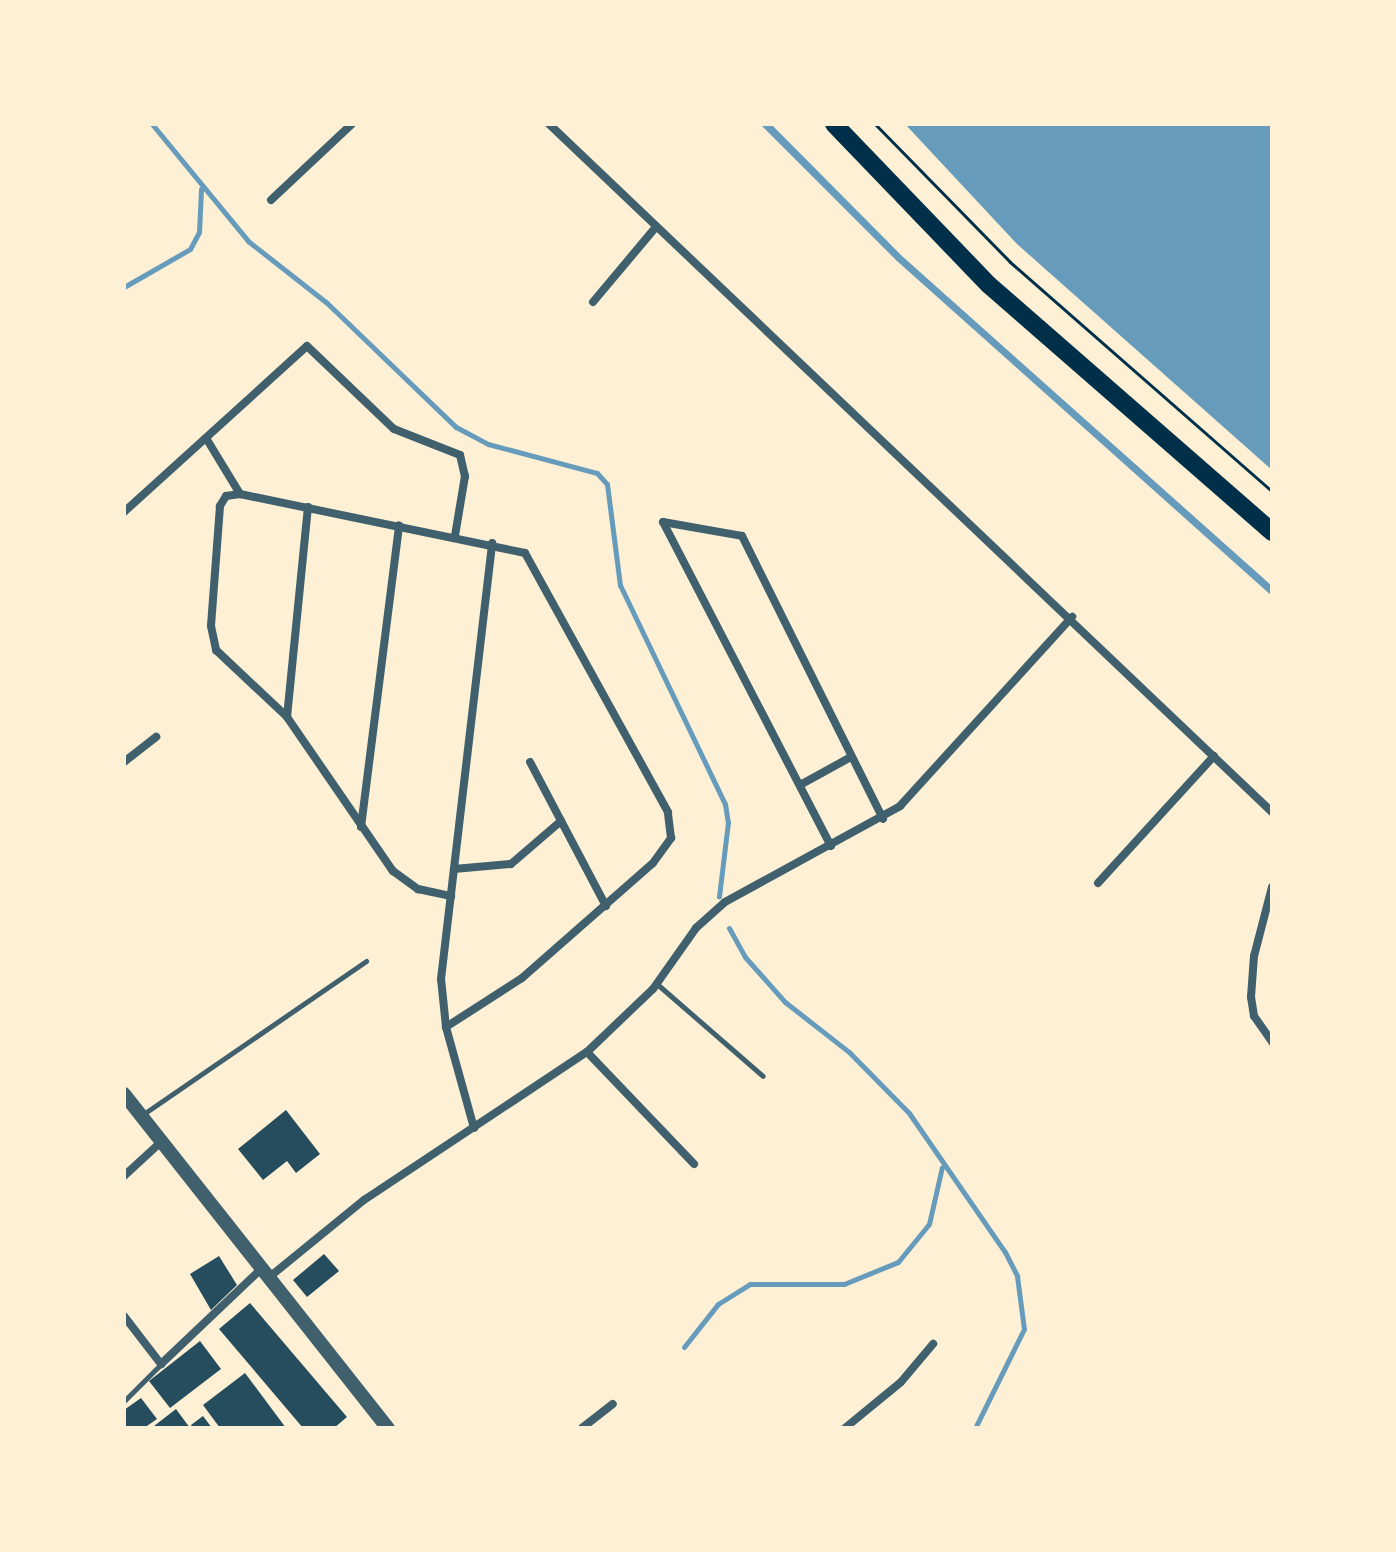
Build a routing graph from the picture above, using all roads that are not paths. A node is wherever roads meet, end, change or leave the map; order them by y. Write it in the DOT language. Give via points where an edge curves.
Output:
graph roads {
  1 [pos="352,124"];
  2 [pos="549,124"];
  3 [pos="834,124"];
  4 [pos="271,200"];
  5 [pos="656,227"];
  6 [pos="593,302"];
  7 [pos="206,438"];
  8 [pos="240,494"];
  9 [pos="308,507"];
  10 [pos="124,512"];
  11 [pos="399,525"];
  12 [pos="1272,532"];
  13 [pos="455,536"];
  14 [pos="492,543"];
  15 [pos="1072,617"];
  16 [pos="287,717"];
  17 [pos="156,737"];
  18 [pos="1214,756"];
  19 [pos="851,757"];
  20 [pos="124,762"];
  21 [pos="530,762"];
  22 [pos="800,785"];
  23 [pos="1272,812"];
  24 [pos="883,819"];
  25 [pos="561,821"];
  26 [pos="361,828"];
  27 [pos="831,846"];
  28 [pos="454,869"];
  29 [pos="1098,883"];
  30 [pos="1272,887"];
  31 [pos="451,896"];
  32 [pos="606,906"];
  33 [pos="366,961"];
  34 [pos="657,984"];
  35 [pos="446,1027"];
  36 [pos="1272,1042"];
  37 [pos="587,1052"];
  38 [pos="763,1076"];
  39 [pos="124,1094"];
  40 [pos="141,1115"];
  41 [pos="474,1128"];
  42 [pos="161,1142"];
  43 [pos="694,1164"];
  44 [pos="124,1176"];
  45 [pos="263,1274"];
  46 [pos="124,1316"];
  47 [pos="933,1344"];
  48 [pos="161,1364"];
  49 [pos="124,1401"];
  50 [pos="613,1404"];
  51 [pos="386,1427"];
  52 [pos="582,1428"];
  53 [pos="845,1428"];
  1 -- 4 [label="street"];
  2 -- 5 [label="street"];
  3 -- 12 [label="main road" via="989,285"];
  5 -- 6 [label="street"];
  5 -- 15 [label="street"];
  7 -- 8 [label="street"];
  7 -- 10 [label="street"];
  7 -- 13 [label="street" via="307,346 394,429 460,455 465,476"];
  8 -- 9 [label="street"];
  8 -- 16 [label="street" via="226,496 220,506 212,640 231,669"];
  9 -- 11 [label="street"];
  9 -- 16 [label="street"];
  11 -- 13 [label="street"];
  11 -- 26 [label="street"];
  13 -- 14 [label="street"];
  14 -- 28 [label="street"];
  14 -- 32 [label="street" via="525,553 668,812 671,838"];
  15 -- 18 [label="street"];
  15 -- 24 [label="street" via="914,793"];
  16 -- 26 [label="street"];
  17 -- 20 [label="street"];
  18 -- 23 [label="street"];
  18 -- 29 [label="street"];
  19 -- 22 [label="street"];
  19 -- 22 [label="street" via="742,536 663,522"];
  19 -- 24 [label="street"];
  21 -- 25 [label="street"];
  22 -- 27 [label="street"];
  24 -- 27 [label="street"];
  25 -- 28 [label="street" via="511,864"];
  25 -- 32 [label="street"];
  26 -- 31 [label="street" via="404,882"];
  27 -- 34 [label="street" via="709,914"];
  28 -- 31 [label="street"];
  30 -- 36 [label="street" via="1254,956 1251,997 1254,1016"];
  31 -- 35 [label="street" via="441,979"];
  32 -- 35 [label="street" via="522,978"];
  33 -- 40 [label="lane"];
  34 -- 37 [label="street"];
  34 -- 38 [label="lane"];
  35 -- 41 [label="street"];
  37 -- 41 [label="street"];
  37 -- 43 [label="street"];
  39 -- 40 [label="street"];
  40 -- 42 [label="street"];
  41 -- 45 [label="street"];
  42 -- 44 [label="street"];
  42 -- 45 [label="street"];
  45 -- 48 [label="street"];
  45 -- 51 [label="street"];
  46 -- 48 [label="street"];
  47 -- 53 [label="street" via="901,1382"];
  48 -- 49 [label="lane"];
  50 -- 52 [label="street"];
}
